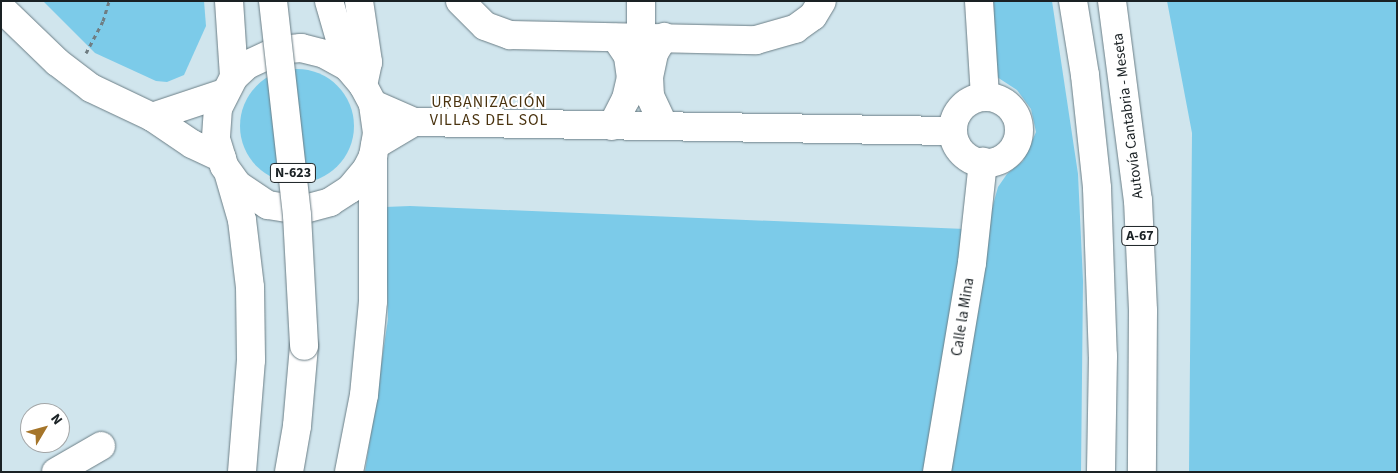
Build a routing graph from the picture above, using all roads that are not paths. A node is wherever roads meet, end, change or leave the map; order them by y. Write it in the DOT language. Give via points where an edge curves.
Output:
graph roads {
  1 [pos="229,1"];
  2 [pos="273,1"];
  3 [pos="329,1"];
  4 [pos="359,1"];
  5 [pos="460,1"];
  6 [pos="641,1"];
  7 [pos="822,1"];
  8 [pos="979,1"];
  9 [pos="1073,1"];
  10 [pos="1112,1"];
  11 [pos="1,8"];
  12 [pos="640,37"];
  13 [pos="229,85"];
  14 [pos="361,85"];
  15 [pos="985,96"];
  16 [pos="152,117"];
  17 [pos="414,122"];
  18 [pos="612,126"];
  19 [pos="664,126"];
  20 [pos="953,131"];
  21 [pos="374,150"];
  22 [pos="984,162"];
  23 [pos="225,166"];
  24 [pos="101,446"];
  25 [pos="56,472"];
  26 [pos="242,472"];
  27 [pos="289,472"];
  28 [pos="349,472"];
  29 [pos="937,472"];
  30 [pos="1101,472"];
  31 [pos="1142,472"];
  1 -- 13 [label="main road"];
  2 -- 27 [label="main road, N-623, bridge" via="297,215 304,346 298,426"];
  3 -- 14 [label="main road"];
  4 -- 14 [label="main road" via="368,62"];
  5 -- 12 [label="main road" via="484,26 510,35"];
  6 -- 12 [label="main road"];
  7 -- 12 [label="main road" via="805,23 770,38"];
  8 -- 15 [label="main road"];
  9 -- 30 [label="main road, A-67" via="1098,188 1103,347"];
  10 -- 31 [label="main road, Autovía Cantabria - Meseta / A-67" via="1138,200 1143,330"];
  11 -- 16 [label="main road" via="72,75 112,100"];
  12 -- 18 [label="main road" via="628,56 631,78 626,100"];
  12 -- 19 [label="main road" via="654,53 649,77 650,96"];
  13 -- 14 [label="main road" via="263,55 279,50 311,50"];
  13 -- 16 [label="main road"];
  13 -- 23 [label="main road" via="216,124"];
  14 -- 17 [label="main road"];
  14 -- 21 [label="main road" via="376,119"];
  15 -- 20 [label="main road" via="962,106 956,115"];
  15 -- 22 [label="main road" via="1002,100 1010,107 1020,126 1015,146 1008,155"];
  16 -- 23 [label="main road"];
  17 -- 18 [label="main road"];
  17 -- 21 [label="main road"];
  18 -- 19 [label="main road"];
  19 -- 20 [label="main road"];
  20 -- 22 [label="main road" via="962,153"];
  21 -- 23 [label="main road" via="360,178 339,197 301,210 259,201"];
  21 -- 28 [label="main road" via="372,309 364,395"];
  22 -- 29 [label="main road, Calle la Mina" via="972,263"];
  23 -- 26 [label="main road" via="242,220 250,287 250,385"];
  24 -- 25 [label="main road"];
}
